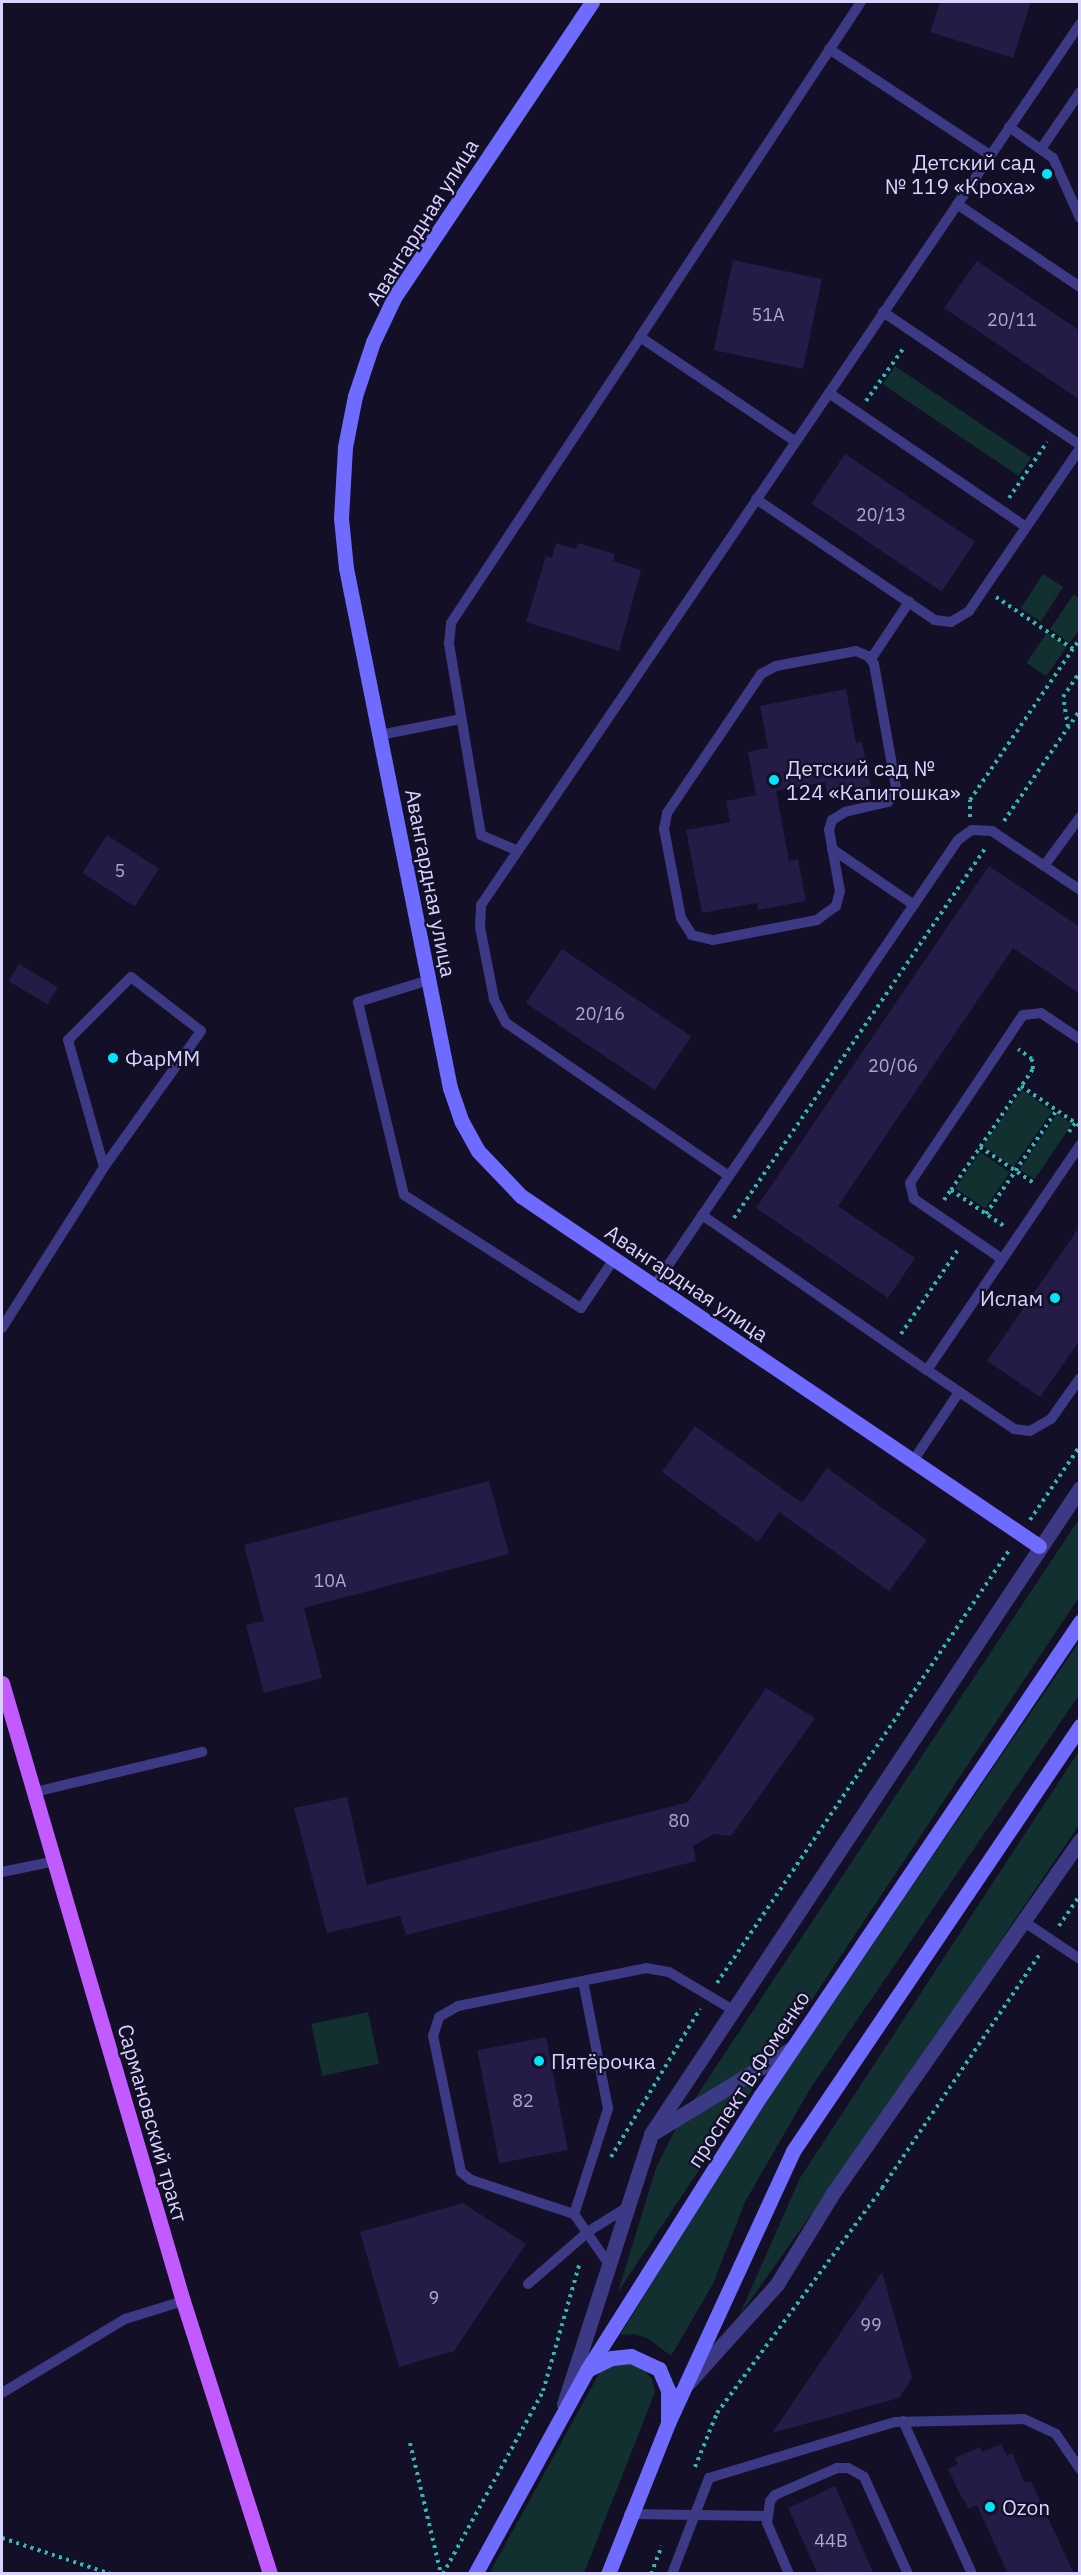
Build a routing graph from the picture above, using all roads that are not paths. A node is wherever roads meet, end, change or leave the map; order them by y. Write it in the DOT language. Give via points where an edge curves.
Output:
graph roads {
  1 [pos="592,2"];
  2 [pos="861,2"];
  3 [pos="1080,24"];
  4 [pos="829,49"];
  5 [pos="1080,92"];
  6 [pos="1009,127"];
  7 [pos="1041,149"];
  8 [pos="990,155"];
  9 [pos="957,204"];
  10 [pos="1080,218"];
  11 [pos="1080,287"];
  12 [pos="883,312"];
  13 [pos="640,338"];
  14 [pos="829,393"];
  15 [pos="795,441"];
  16 [pos="1080,447"];
  17 [pos="756,499"];
  18 [pos="1026,526"];
  19 [pos="909,603"];
  20 [pos="871,659"];
  21 [pos="461,719"];
  22 [pos="380,735"];
  23 [pos="1080,817"];
  24 [pos="832,849"];
  25 [pos="516,850"];
  26 [pos="1044,866"];
  27 [pos="1080,890"];
  28 [pos="914,905"];
  29 [pos="429,980"];
  30 [pos="1080,1039"];
  31 [pos="1080,1145"];
  32 [pos="104,1167"];
  33 [pos="729,1176"];
  34 [pos="702,1215"];
  35 [pos="614,1259"];
  36 [pos="1002,1259"];
  37 [pos="654,1286"];
  38 [pos="2,1328"];
  39 [pos="927,1370"];
  40 [pos="1080,1378"];
  41 [pos="959,1392"];
  42 [pos="913,1461"];
  43 [pos="1080,1488"];
  44 [pos="1039,1546"];
  45 [pos="1080,1622"];
  46 [pos="2,1683"];
  47 [pos="1080,1726"];
  48 [pos="202,1752"];
  49 [pos="34,1792"];
  50 [pos="1080,1840"];
  51 [pos="55,1861"];
  52 [pos="2,1872"];
  53 [pos="1023,1921"];
  54 [pos="1080,1959"];
  55 [pos="583,1981"];
  56 [pos="733,2010"];
  57 [pos="791,2049"];
  58 [pos="651,2134"];
  59 [pos="626,2208"];
  60 [pos="574,2214"];
  61 [pos="589,2231"];
  62 [pos="608,2264"];
  63 [pos="528,2284"];
  64 [pos="183,2301"];
  65 [pos="587,2370"];
  66 [pos="686,2385"];
  67 [pos="2,2393"];
  68 [pos="903,2421"];
  69 [pos="668,2423"];
  70 [pos="558,2425"];
  71 [pos="1080,2469"];
  72 [pos="629,2514"];
  73 [pos="693,2515"];
  74 [pos="766,2516"];
  75 [pos="270,2574"];
  76 [pos="475,2574"];
  77 [pos="608,2574"];
  78 [pos="672,2574"];
  79 [pos="789,2574"];
  80 [pos="908,2574"];
  81 [pos="972,2574"];
  1 -- 22 [label="main road, Авангардная улица" via="394,298 373,342 356,396 345,447 341,518 346,568"];
  2 -- 4 [label="lane"];
  3 -- 6 [label="lane"];
  4 -- 8 [label="lane"];
  4 -- 13 [label="lane"];
  5 -- 7 [label="lane"];
  6 -- 7 [label="lane"];
  6 -- 8 [label="lane"];
  7 -- 10 [label="lane" via="1057,164"];
  8 -- 9 [label="lane"];
  9 -- 11 [label="lane"];
  9 -- 12 [label="lane"];
  12 -- 14 [label="lane"];
  12 -- 16 [label="lane"];
  13 -- 15 [label="lane"];
  13 -- 21 [label="lane" via="451,623 449,643"];
  14 -- 15 [label="lane"];
  14 -- 18 [label="lane"];
  15 -- 17 [label="lane"];
  16 -- 18 [label="lane"];
  17 -- 19 [label="lane"];
  17 -- 25 [label="lane"];
  18 -- 19 [label="lane" via="964,616 951,622 935,620"];
  19 -- 20 [label="lane"];
  20 -- 24 [label="lane" via="896,787 892,798 881,805 835,817 829,830"];
  20 -- 24 [label="lane" via="856,651 776,666 761,674 665,818 681,918 692,935 706,940 826,917 836,906 840,891"];
  21 -- 22 [label="lane"];
  21 -- 25 [label="lane" via="481,835"];
  22 -- 29 [label="main road, Авангардная улица"];
  23 -- 26 [label="lane"];
  24 -- 28 [label="lane"];
  25 -- 33 [label="lane" via="484,899 480,912 494,999 501,1017 511,1028"];
  26 -- 27 [label="lane"];
  26 -- 28 [label="lane" via="996,833 972,830 958,840"];
  28 -- 33 [label="lane"];
  29 -- 35 [label="main road, Авангардная улица" via="450,1088 462,1122 478,1150 520,1196"];
  29 -- 35 [label="lane" via="358,1002 404,1195 581,1308"];
  30 -- 36 [label="lane" via="1041,1013 1023,1015 910,1183 914,1199"];
  31 -- 36 [label="lane"];
  32 -- 32 [label="lane" via="201,1031 131,978 68,1040"];
  32 -- 38 [label="lane"];
  33 -- 34 [label="lane"];
  34 -- 37 [label="lane"];
  34 -- 39 [label="lane"];
  35 -- 37 [label="main road, Авангардная улица"];
  36 -- 39 [label="lane"];
  37 -- 42 [label="main road, Авангардная улица"];
  39 -- 41 [label="lane"];
  40 -- 41 [label="lane" via="1051,1419 1030,1431 1014,1429"];
  41 -- 42 [label="lane"];
  42 -- 44 [label="main road, Авангардная улица"];
  43 -- 44 [label="street"];
  44 -- 56 [label="street"];
  45 -- 57 [label="main road, проспект В.Фоменко"];
  46 -- 49 [label="main road, Сармановский тракт"];
  47 -- 66 [label="main road" via="793,2151"];
  48 -- 49 [label="lane"];
  49 -- 51 [label="main road, Сармановский тракт"];
  50 -- 53 [label="street"];
  51 -- 52 [label="lane"];
  51 -- 64 [label="main road, Сармановский тракт"];
  53 -- 54 [label="lane"];
  53 -- 66 [label="street" via="833,2193 777,2284"];
  55 -- 56 [label="lane" via="654,1968 669,1972"];
  55 -- 60 [label="lane" via="608,2109"];
  55 -- 60 [label="lane" via="448,2010 439,2017 433,2036 461,2172 471,2180"];
  56 -- 58 [label="street"];
  57 -- 58 [label="street"];
  57 -- 65 [label="main road, проспект В.Фоменко"];
  58 -- 59 [label="street"];
  59 -- 61 [label="lane"];
  59 -- 62 [label="street"];
  60 -- 61 [label="lane"];
  61 -- 62 [label="lane"];
  61 -- 63 [label="lane"];
  62 -- 70 [label="street"];
  64 -- 67 [label="lane" via="124,2319"];
  64 -- 75 [label="main road, Сармановский тракт"];
  65 -- 69 [label="main road" via="612,2358 631,2356 659,2369 668,2390"];
  65 -- 70 [label="main road, проспект В.Фоменко"];
  66 -- 69 [label="main road"];
  68 -- 71 [label="lane" via="1024,2419 1056,2434"];
  68 -- 73 [label="lane" via="709,2478"];
  68 -- 81 [label="lane"];
  69 -- 72 [label="main road"];
  70 -- 76 [label="main road, проспект В.Фоменко"];
  72 -- 73 [label="lane"];
  72 -- 77 [label="main road"];
  73 -- 74 [label="lane"];
  73 -- 78 [label="lane"];
  74 -- 79 [label="lane"];
  74 -- 80 [label="lane" via="775,2495 837,2468 848,2468 864,2477"];
}
